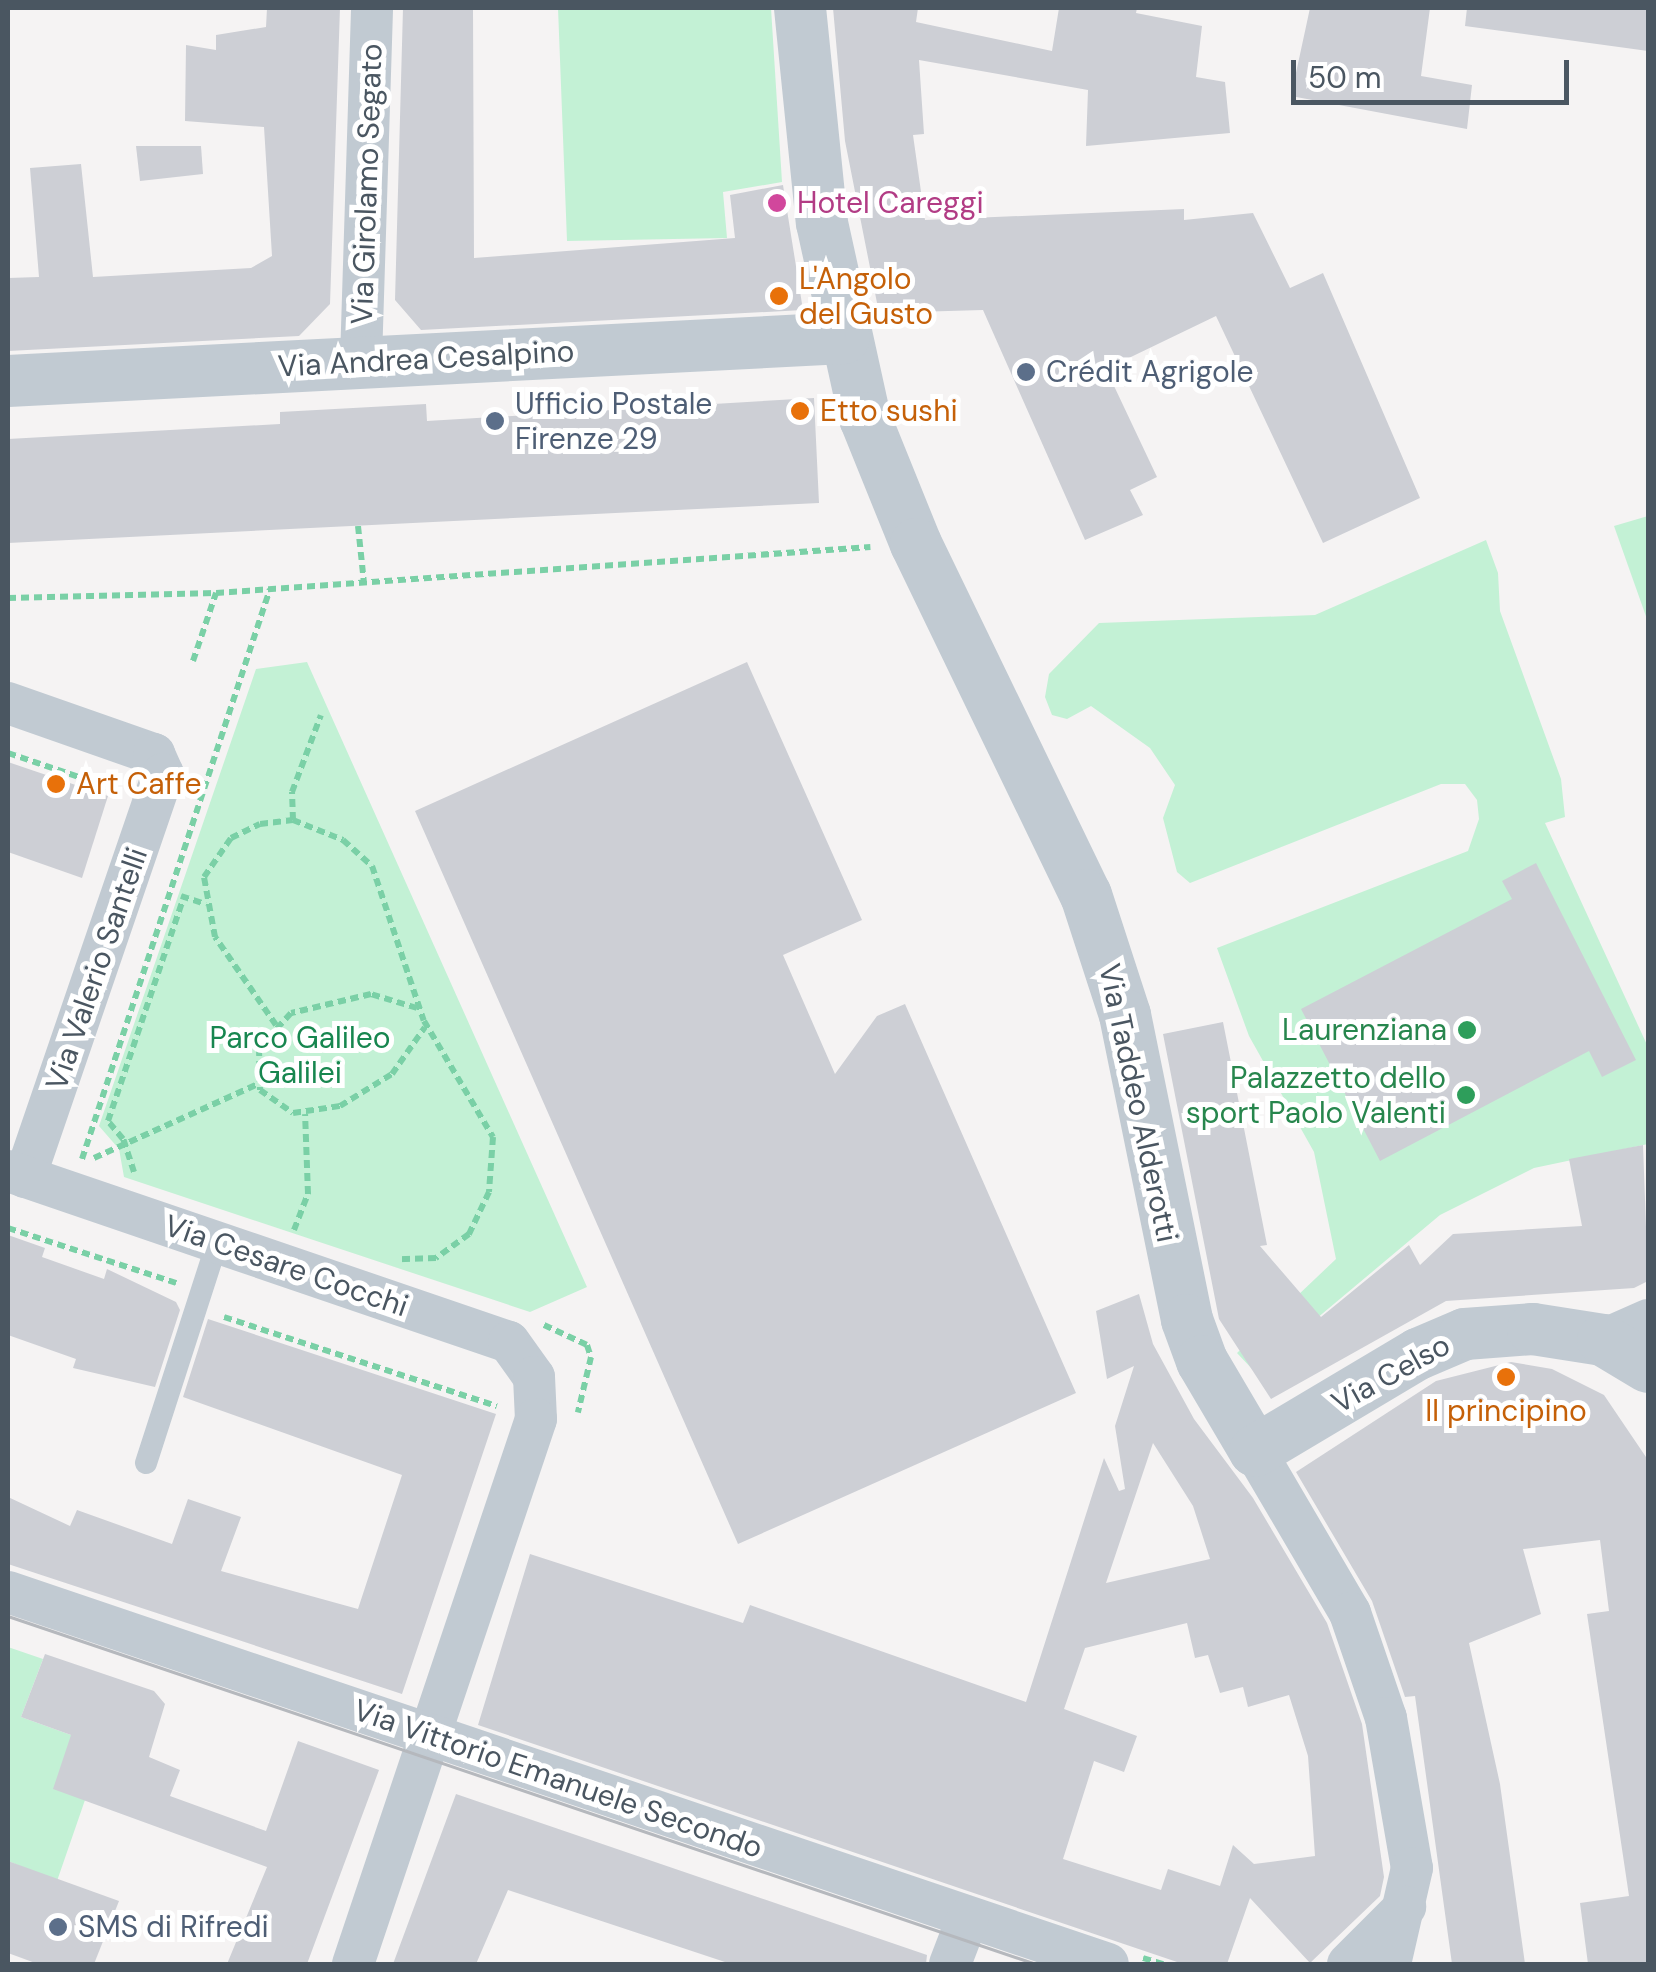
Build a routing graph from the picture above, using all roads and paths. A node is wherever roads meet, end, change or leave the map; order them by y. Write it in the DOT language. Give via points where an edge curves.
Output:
graph roads {
  1 [pos="372,8"];
  2 [pos="800,8"];
  3 [pos="844,338"];
  4 [pos="361,360"];
  5 [pos="8,381"];
  6 [pos="358,526"];
  7 [pos="916,544"];
  8 [pos="364,583"];
  9 [pos="270,589"];
  10 [pos="216,593"];
  11 [pos="8,598"];
  12 [pos="194,661"];
  13 [pos="8,704"];
  14 [pos="321,714"];
  15 [pos="8,753"];
  16 [pos="116,803"];
  17 [pos="293,820"];
  18 [pos="184,897"];
  19 [pos="420,1010"];
  20 [pos="424,1021"];
  21 [pos="276,1025"];
  22 [pos="258,1084"];
  23 [pos="306,1114"];
  24 [pos="125,1143"];
  25 [pos="80,1165"];
  26 [pos="96,1171"];
  27 [pos="16,1174"];
  28 [pos="151,1177"];
  29 [pos="277,1219"];
  30 [pos="295,1225"];
  31 [pos="8,1228"];
  32 [pos="306,1228"];
  33 [pos="274,1232"];
  34 [pos="217,1243"];
  35 [pos="381,1253"];
  36 [pos="201,1292"];
  37 [pos="541,1324"];
  38 [pos="1626,1330"];
  39 [pos="1648,1367"];
  40 [pos="577,1417"];
  41 [pos="495,1424"];
  42 [pos="1255,1451"];
  43 [pos="146,1463"];
  44 [pos="8,1592"];
  45 [pos="428,1734"];
  46 [pos="1409,1903"];
  47 [pos="968,1917"];
  48 [pos="353,1964"];
  49 [pos="950,1964"];
  50 [pos="1108,1964"];
  51 [pos="1348,1964"];
  52 [pos="1390,1964"];
  1 -- 4 [label="street, Via Girolamo Segato"];
  2 -- 3 [label="street, Via Taddeo Alderotti" via="809,140"];
  3 -- 4 [label="street, Via Andrea Cesalpino"];
  3 -- 7 [label="street, Via Taddeo Alderotti" via="865,418"];
  4 -- 5 [label="street, Via Andrea Cesalpino"];
  6 -- 8 [label="path"];
  7 -- 8 [label="path"];
  7 -- 42 [label="street, Via Taddeo Alderotti" via="1086,895 1125,1015 1181,1300 1202,1362"];
  8 -- 9 [label="path"];
  9 -- 10 [label="path"];
  9 -- 25 [label="path"];
  10 -- 11 [label="path"];
  10 -- 12 [label="path"];
  13 -- 27 [label="street, Via Valerio Santelli" via="162,760 163,774"];
  14 -- 17 [label="path" via="292,792"];
  15 -- 16 [label="path" via="120,791"];
  17 -- 19 [label="path" via="343,840 372,866"];
  17 -- 21 [label="path" via="260,824 231,838 216,851 204,878 215,938"];
  18 -- 24 [label="path" via="108,1121"];
  19 -- 20 [label="path"];
  19 -- 21 [label="path" via="371,994 306,1007"];
  20 -- 23 [label="path" via="419,1043 392,1074 340,1106"];
  20 -- 35 [label="path" via="490,1128 492,1175 478,1222 449,1251 412,1262"];
  21 -- 22 [label="path" via="259,1048"];
  22 -- 23 [label="path" via="270,1100"];
  22 -- 24 [label="path"];
  23 -- 30 [label="path" via="308,1194"];
  24 -- 25 [label="path"];
  24 -- 28 [label="path" via="133,1171"];
  25 -- 26 [label="path"];
  27 -- 34 [label="street, Via Cesare Cocchi"];
  29 -- 30 [label="path"];
  30 -- 32 [label="path"];
  30 -- 33 [label="path" via="292,1238"];
  31 -- 36 [label="path"];
  34 -- 36 [label="lane"];
  34 -- 45 [label="street, Via Cesare Cocchi" via="509,1342 539,1390 536,1419"];
  36 -- 41 [label="path" via="230,1298 223,1316 500,1407"];
  36 -- 43 [label="lane"];
  37 -- 40 [label="path" via="587,1345 591,1357"];
  38 -- 39 [label="street, Via Celso"];
  38 -- 42 [label="street, Via Celso" via="1465,1334 1418,1354"];
  42 -- 46 [label="street, Via Taddeo Alderotti" via="1360,1635 1398,1773 1412,1868"];
  44 -- 45 [label="street, Via Vittorio Emanuele Secondo"];
  45 -- 47 [label="street, Via Vittorio Emanuele Secondo"];
  45 -- 48 [label="street"];
  46 -- 51 [label="street"];
  46 -- 52 [label="street, Via Taddeo Alderotti"];
  47 -- 49 [label="street"];
  47 -- 50 [label="street, Via Vittorio Emanuele Secondo"];
}
